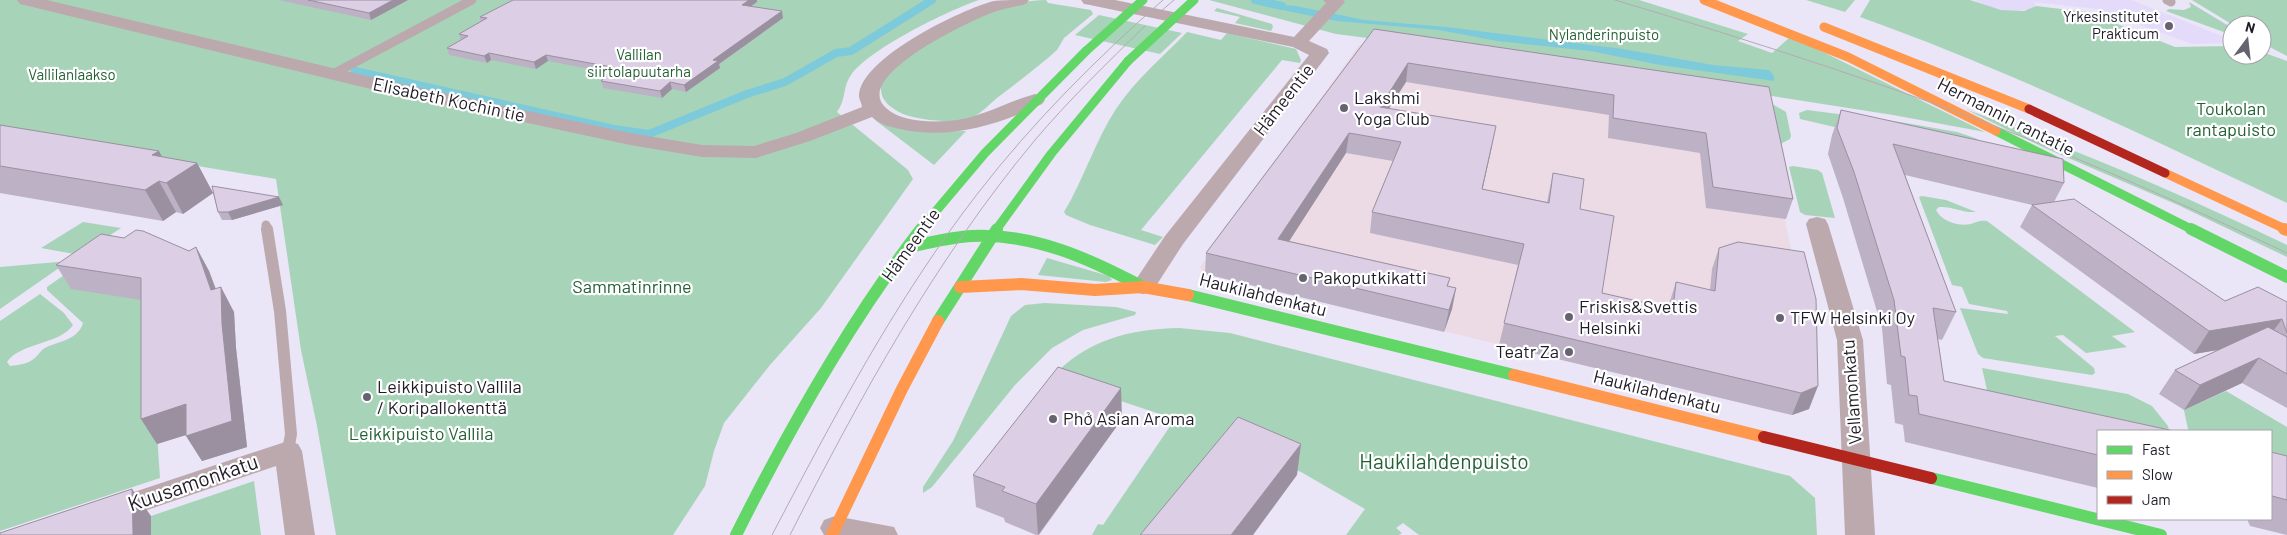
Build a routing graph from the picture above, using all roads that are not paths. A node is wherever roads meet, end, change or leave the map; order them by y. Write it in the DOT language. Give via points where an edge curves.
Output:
graph roads {
  1 [pos="26,0"];
  2 [pos="472,0"];
  3 [pos="1020,0"];
  4 [pos="1090,0"];
  5 [pos="1143,0"];
  6 [pos="1194,0"];
  7 [pos="1704,0"];
  8 [pos="1325,11"];
  9 [pos="1817,25"];
  10 [pos="1298,43"];
  11 [pos="333,74"];
  12 [pos="1035,100"];
  13 [pos="872,110"];
  14 [pos="1817,224"];
  15 [pos="266,225"];
  16 [pos="2287,230"];
  17 [pos="991,236"];
  18 [pos="908,247"];
  19 [pos="2287,278"];
  20 [pos="960,287"];
  21 [pos="1143,287"];
  22 [pos="288,451"];
  23 [pos="1856,460"];
  24 [pos="2097,519"];
  25 [pos="2100,520"];
  26 [pos="79,522"];
  27 [pos="834,531"];
  28 [pos="300,535"];
  29 [pos="736,535"];
  30 [pos="883,535"];
  31 [pos="1860,535"];
  32 [pos="2161,535"];
  1 -- 11 [label="street, Elisabeth Kochin tie"];
  2 -- 11 [label="lane"];
  3 -- 13 [label="street" via="981,10 888,63 870,88 868,97"];
  4 -- 10 [label="street"];
  5 -- 12 [label="main road, Hämeentie, bridge"];
  6 -- 17 [label="main road, bridge" via="1128,61 1056,144"];
  7 -- 19 [label="main road, Hermannin rantatie" via="1848,56"];
  8 -- 10 [label="street"];
  9 -- 16 [label="main road, Hermannin rantatie" via="2016,103"];
  10 -- 21 [label="street, Hämeentie" via="1319,52 1318,58 1173,241"];
  11 -- 13 [label="street, Elisabeth Kochin tie" via="630,139 702,151 756,152"];
  12 -- 13 [label="street" via="984,121 948,127 912,126"];
  12 -- 18 [label="main road, Hämeentie" via="940,206"];
  14 -- 23 [label="street, Vellamonkatu" via="1850,340"];
  15 -- 22 [label="lane" via="280,311 291,434"];
  17 -- 18 [label="main road, Haukilahdenkatu"];
  17 -- 20 [label="main road"];
  17 -- 21 [label="main road, Haukilahdenkatu" via="1054,248 1109,268"];
  18 -- 29 [label="main road, Hämeentie" via="822,378"];
  20 -- 21 [label="main road, Haukilahdenkatu" via="1021,284 1095,290"];
  20 -- 27 [label="main road" via="903,387"];
  21 -- 23 [label="main road, Haukilahdenkatu" via="1233,305"];
  22 -- 26 [label="street, Kuusamonkatu"];
  22 -- 28 [label="street"];
  23 -- 24 [label="main road, Haukilahdenkatu"];
  23 -- 31 [label="street, Vellamonkatu"];
  25 -- 32 [label="main road, Haukilahdenkatu"];
  27 -- 30 [label="street"];
}
